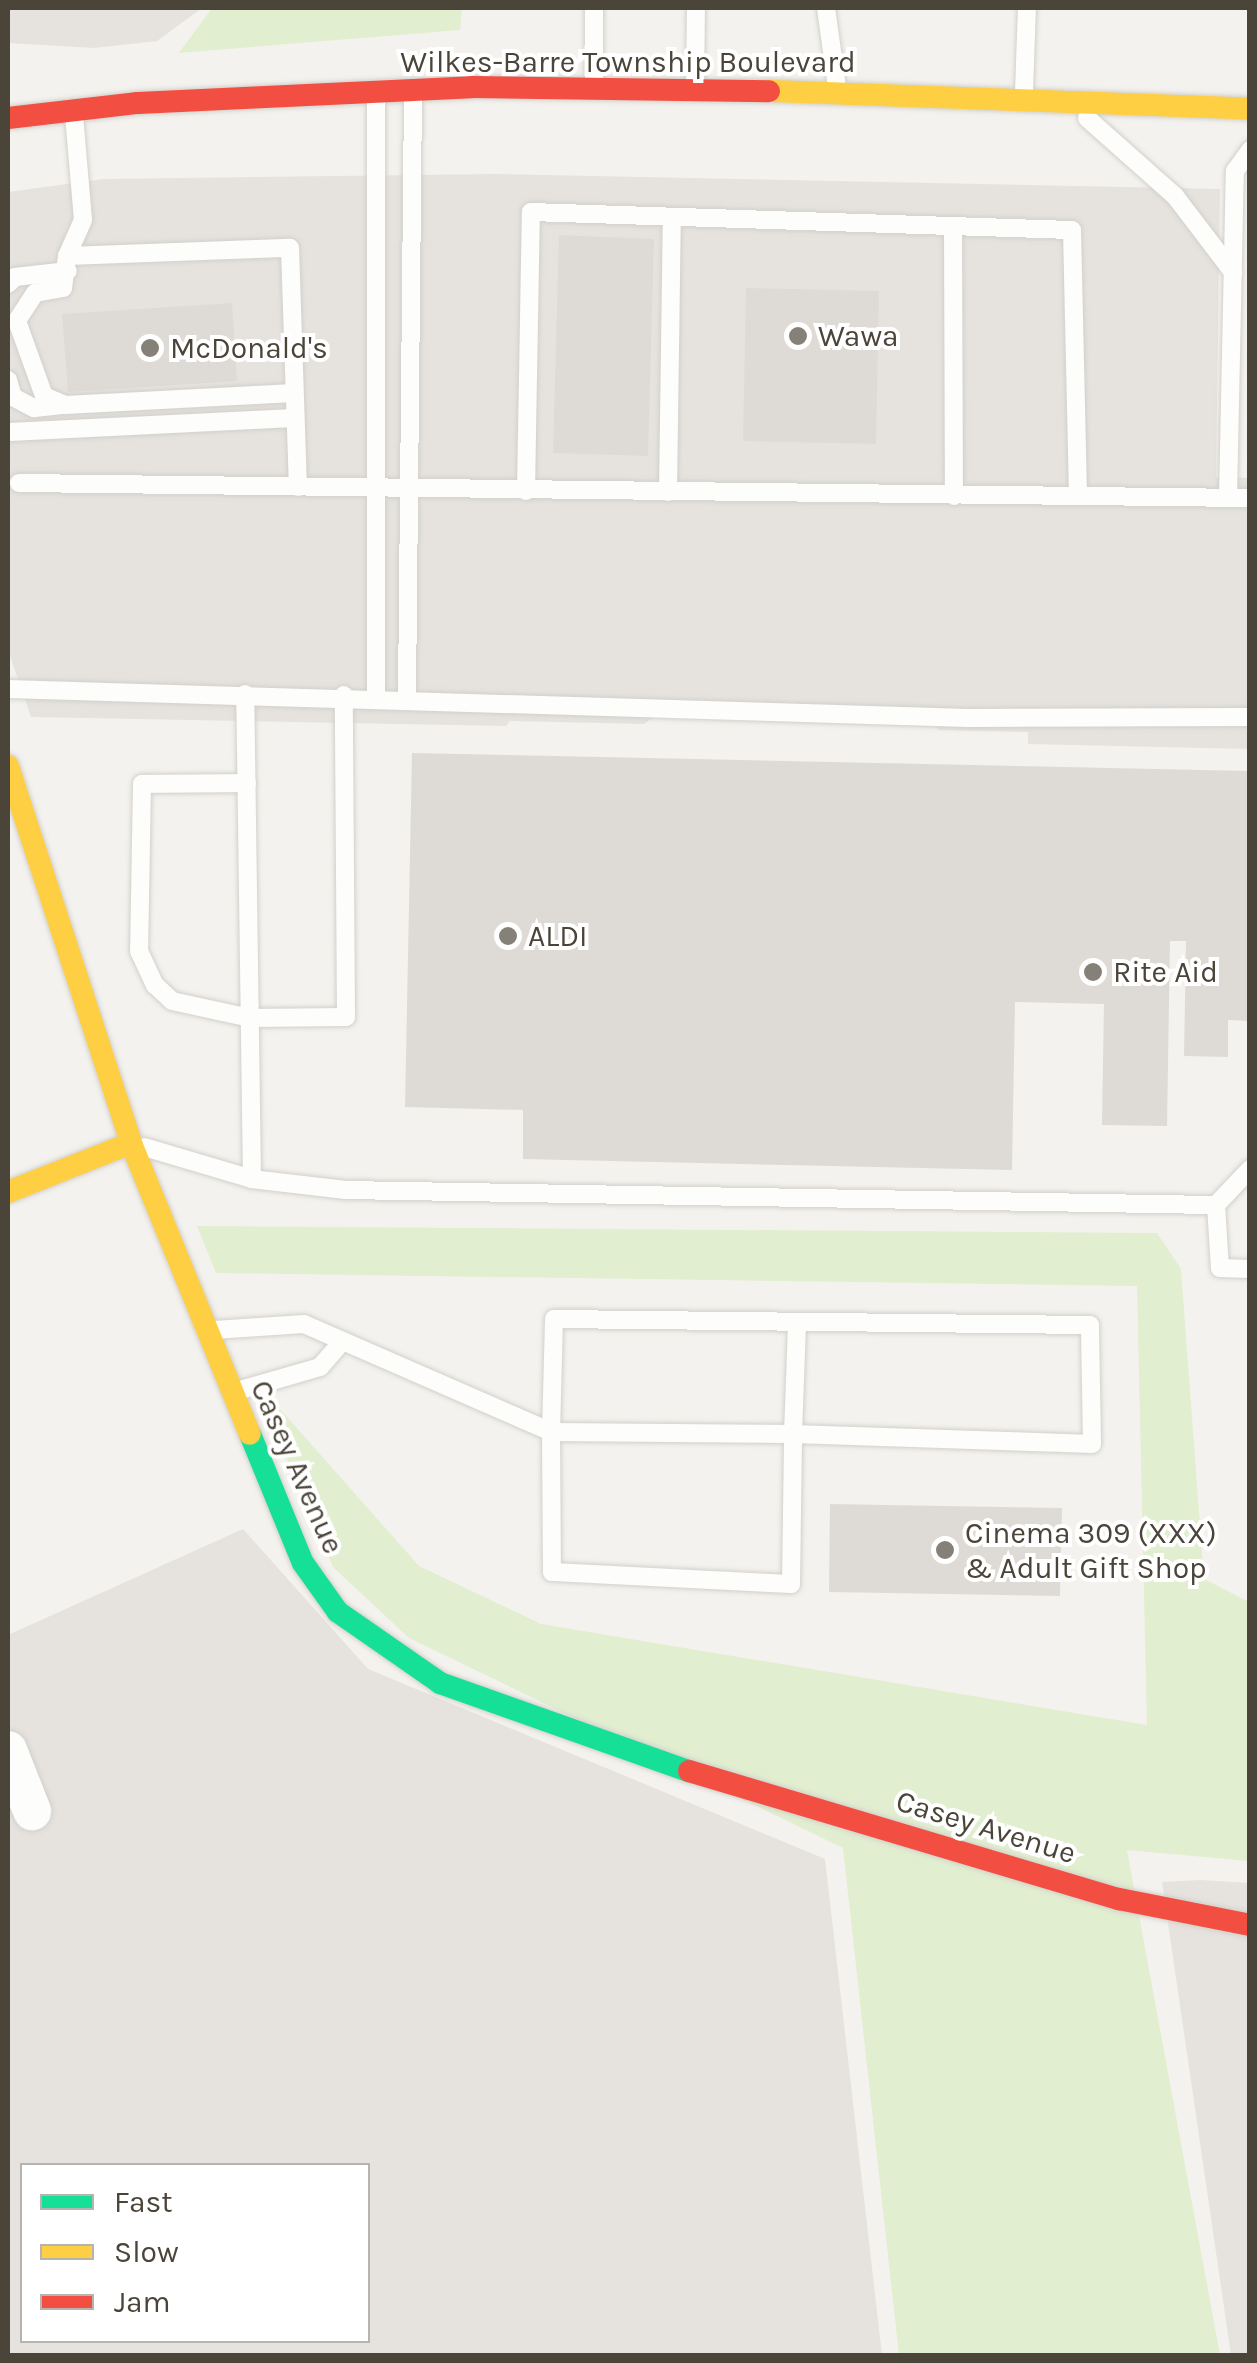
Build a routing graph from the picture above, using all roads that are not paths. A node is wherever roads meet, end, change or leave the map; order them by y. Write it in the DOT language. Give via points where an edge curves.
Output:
graph roads {
  1 [pos="594,8"];
  2 [pos="696,8"];
  3 [pos="826,8"];
  4 [pos="1027,8"];
  5 [pos="413,89"];
  6 [pos="594,90"];
  7 [pos="695,90"];
  8 [pos="376,91"];
  9 [pos="838,93"];
  10 [pos="1024,100"];
  11 [pos="1067,102"];
  12 [pos="1250,109"];
  13 [pos="74,110"];
  14 [pos="8,118"];
  15 [pos="1250,150"];
  16 [pos="672,216"];
  17 [pos="953,226"];
  18 [pos="68,263"];
  19 [pos="1233,272"];
  20 [pos="8,284"];
  21 [pos="8,380"];
  22 [pos="294,393"];
  23 [pos="65,405"];
  24 [pos="295,418"];
  25 [pos="8,432"];
  26 [pos="19,483"];
  27 [pos="298,486"];
  28 [pos="378,490"];
  29 [pos="408,490"];
  30 [pos="526,491"];
  31 [pos="668,492"];
  32 [pos="1078,495"];
  33 [pos="954,496"];
  34 [pos="1228,497"];
  35 [pos="1250,498"];
  36 [pos="8,690"];
  37 [pos="246,694"];
  38 [pos="344,695"];
  39 [pos="376,696"];
  40 [pos="407,696"];
  41 [pos="1250,717"];
  42 [pos="8,766"];
  43 [pos="247,783"];
  44 [pos="250,1018"];
  45 [pos="131,1143"];
  46 [pos="1250,1169"];
  47 [pos="252,1180"];
  48 [pos="8,1192"];
  49 [pos="1216,1205"];
  50 [pos="1250,1269"];
  51 [pos="797,1324"];
  52 [pos="206,1330"];
  53 [pos="342,1342"];
  54 [pos="232,1392"];
  55 [pos="551,1432"];
  56 [pos="793,1434"];
  57 [pos="8,1750"];
  58 [pos="32,1810"];
  59 [pos="1250,1925"];
  1 -- 6 [label="lane"];
  2 -- 7 [label="lane"];
  3 -- 9 [label="lane"];
  4 -- 10 [label="lane"];
  5 -- 6 [label="street, Wilkes-Barre Township Boulevard"];
  5 -- 8 [label="street, Wilkes-Barre Township Boulevard"];
  5 -- 29 [label="lane"];
  6 -- 7 [label="street, Wilkes-Barre Township Boulevard"];
  7 -- 9 [label="street, Wilkes-Barre Township Boulevard"];
  8 -- 13 [label="street, Wilkes-Barre Township Boulevard"];
  8 -- 28 [label="lane"];
  9 -- 10 [label="street, Wilkes-Barre Township Boulevard"];
  10 -- 11 [label="street, Wilkes-Barre Township Boulevard"];
  11 -- 12 [label="street, Wilkes-Barre Township Boulevard"];
  11 -- 19 [label="lane" via="1175,196"];
  13 -- 14 [label="street, Wilkes-Barre Township Boulevard"];
  13 -- 18 [label="lane" via="83,220"];
  15 -- 19 [label="lane" via="1235,171"];
  16 -- 17 [label="lane"];
  16 -- 30 [label="lane" via="531,212"];
  16 -- 31 [label="lane"];
  17 -- 32 [label="lane" via="1072,230"];
  17 -- 33 [label="lane"];
  18 -- 20 [label="lane"];
  18 -- 22 [label="lane" via="290,248"];
  18 -- 23 [label="lane" via="63,288 35,294 16,321 44,396"];
  19 -- 34 [label="lane"];
  21 -- 23 [label="lane" via="13,397 34,408"];
  22 -- 23 [label="lane"];
  22 -- 24 [label="lane"];
  24 -- 25 [label="lane"];
  24 -- 27 [label="lane"];
  26 -- 27 [label="lane"];
  27 -- 28 [label="lane"];
  28 -- 29 [label="lane"];
  28 -- 39 [label="lane"];
  29 -- 30 [label="lane"];
  29 -- 40 [label="lane"];
  30 -- 31 [label="lane"];
  31 -- 33 [label="lane"];
  32 -- 33 [label="lane"];
  32 -- 34 [label="lane"];
  34 -- 35 [label="lane"];
  36 -- 37 [label="lane"];
  37 -- 38 [label="lane"];
  37 -- 43 [label="lane"];
  38 -- 39 [label="lane"];
  38 -- 44 [label="lane" via="346,1018"];
  39 -- 40 [label="lane"];
  40 -- 41 [label="lane" via="969,718"];
  42 -- 45 [label="street, Casey Avenue"];
  43 -- 44 [label="lane"];
  43 -- 44 [label="lane" via="142,784 139,952 155,985 172,1001"];
  44 -- 47 [label="lane"];
  45 -- 47 [label="lane"];
  45 -- 48 [label="street"];
  45 -- 52 [label="street, Casey Avenue"];
  46 -- 49 [label="lane"];
  47 -- 49 [label="lane" via="344,1190"];
  49 -- 50 [label="lane" via="1220,1268"];
  51 -- 55 [label="lane" via="554,1318"];
  51 -- 56 [label="lane"];
  51 -- 56 [label="lane" via="1090,1324 1092,1444"];
  52 -- 53 [label="lane" via="304,1324"];
  52 -- 54 [label="street, Casey Avenue"];
  53 -- 54 [label="lane" via="320,1367"];
  53 -- 55 [label="lane"];
  54 -- 59 [label="street, Casey Avenue" via="303,1564 338,1612 440,1683 632,1754 1120,1899"];
  55 -- 56 [label="lane"];
  55 -- 56 [label="lane" via="552,1572 791,1584"];
  57 -- 58 [label="street"];
}
